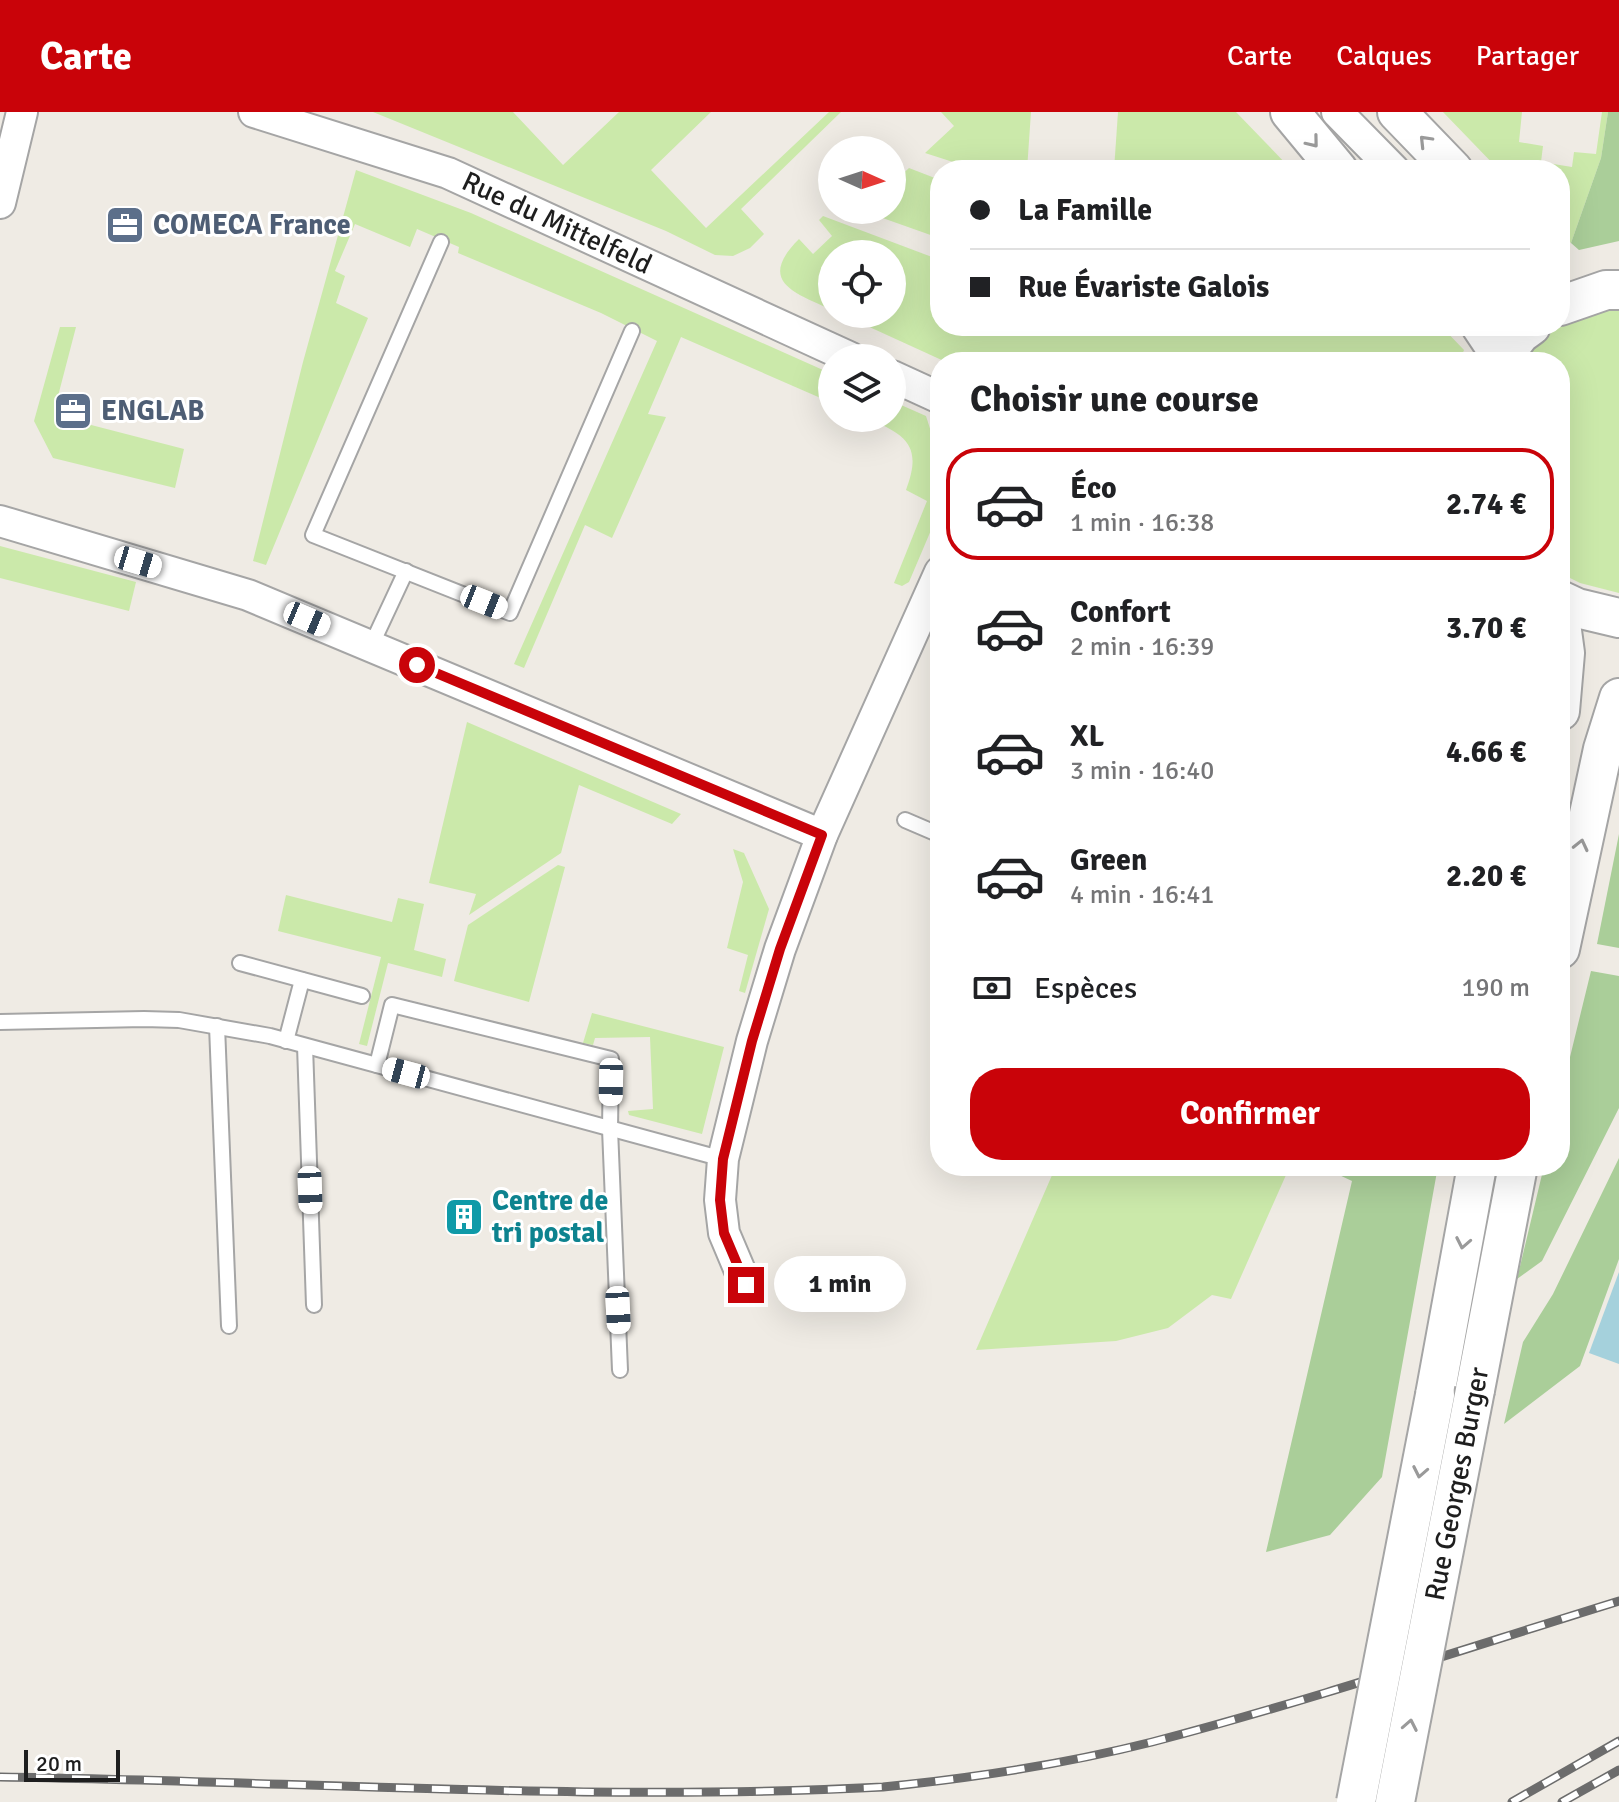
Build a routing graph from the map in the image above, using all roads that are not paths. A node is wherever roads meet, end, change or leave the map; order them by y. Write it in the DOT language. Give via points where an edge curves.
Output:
graph roads {
  1 [pos="22,112"];
  2 [pos="254,112"];
  3 [pos="1290,112"];
  4 [pos="1337,112"];
  5 [pos="1397,112"];
  6 [pos="1330,160"];
  7 [pos="1384,160"];
  8 [pos="1443,160"];
  9 [pos="0,203"];
  10 [pos="441,242"];
  11 [pos="1570,283"];
  12 [pos="1613,290"];
  13 [pos="1570,303"];
  14 [pos="632,331"];
  15 [pos="821,344"];
  16 [pos="906,382"];
  17 [pos="930,393"];
  18 [pos="0,521"];
  19 [pos="406,571"];
  20 [pos="1570,605"];
  21 [pos="930,614"];
  22 [pos="1619,618"];
  23 [pos="371,646"];
  24 [pos="1619,698"];
  25 [pos="905,820"];
  26 [pos="930,831"];
  27 [pos="822,835"];
  28 [pos="1570,902"];
  29 [pos="240,963"];
  30 [pos="302,980"];
  31 [pos="362,996"];
  32 [pos="0,1022"];
  33 [pos="217,1026"];
  34 [pos="286,1041"];
  35 [pos="305,1046"];
  36 [pos="377,1065"];
  37 [pos="610,1129"];
  38 [pos="723,1159"];
  39 [pos="1475,1176"];
  40 [pos="1516,1176"];
  41 [pos="746,1285"];
  42 [pos="314,1305"];
  43 [pos="229,1326"];
  44 [pos="620,1370"];
  45 [pos="1356,1802"];
  46 [pos="1395,1802"];
  1 -- 9 [label="street"];
  2 -- 15 [label="street, Rue du Mittelfeld" via="448,173"];
  3 -- 6 [label="street, one-way"];
  4 -- 7 [label="street"];
  8 -- 5 [label="street, one-way"];
  10 -- 19 [label="lane" via="313,535"];
  11 -- 12 [label="street"];
  12 -- 13 [label="street"];
  14 -- 19 [label="lane" via="510,613"];
  16 -- 17 [label="street"];
  18 -- 23 [label="street" via="248,595"];
  19 -- 23 [label="lane"];
  20 -- 22 [label="street"];
  21 -- 27 [label="street"];
  23 -- 27 [label="street"];
  28 -- 24 [label="street, one-way"];
  25 -- 26 [label="lane"];
  27 -- 38 [label="street" via="780,949"];
  29 -- 30 [label="lane"];
  30 -- 31 [label="lane"];
  30 -- 34 [label="lane"];
  32 -- 33 [label="lane" via="144,1019"];
  33 -- 34 [label="lane"];
  33 -- 43 [label="lane"];
  34 -- 35 [label="lane"];
  35 -- 36 [label="lane"];
  35 -- 42 [label="lane"];
  36 -- 37 [label="lane"];
  36 -- 37 [label="lane" via="392,1005 611,1059"];
  37 -- 38 [label="lane"];
  37 -- 44 [label="lane"];
  38 -- 41 [label="street" via="724,1233"];
  39 -- 45 [label="street, Rue Georges Burger, one-way, bridge"];
  46 -- 40 [label="street, Rue Georges Burger, one-way, bridge"];
}
